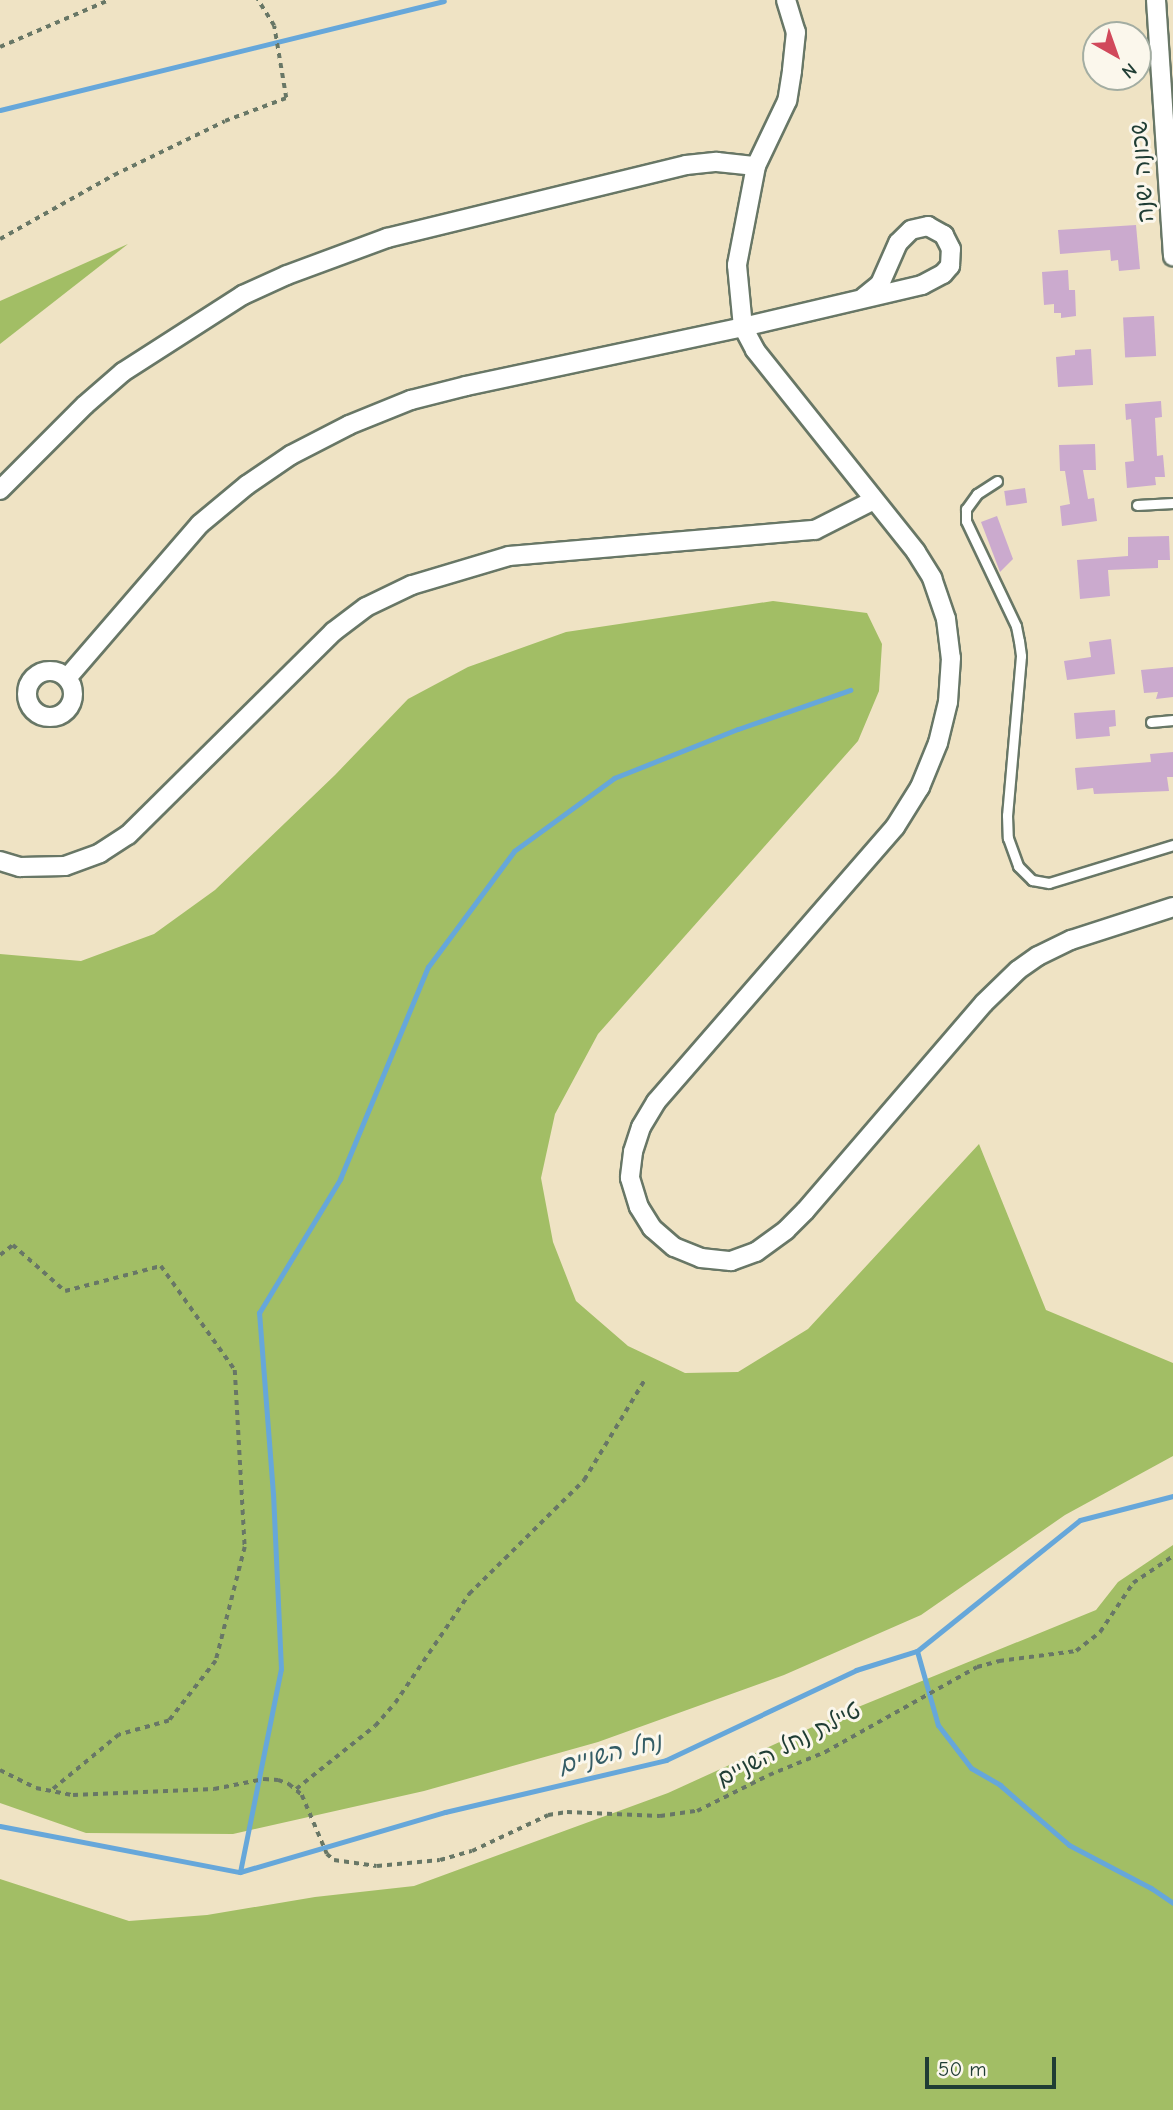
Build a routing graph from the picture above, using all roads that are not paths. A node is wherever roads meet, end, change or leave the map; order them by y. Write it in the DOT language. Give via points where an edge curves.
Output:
graph roads {
  1 [pos="786,0"];
  2 [pos="1156,0"];
  3 [pos="1168,109"];
  4 [pos="756,166"];
  5 [pos="1173,256"];
  6 [pos="864,297"];
  7 [pos="743,327"];
  8 [pos="997,481"];
  9 [pos="0,490"];
  10 [pos="874,500"];
  11 [pos="1173,503"];
  12 [pos="1137,505"];
  13 [pos="66,678"];
  14 [pos="1173,720"];
  15 [pos="1151,722"];
  16 [pos="1173,845"];
  17 [pos="0,861"];
  18 [pos="1173,906"];
  1 -- 4 [label="street" via="796,32 787,101"];
  2 -- 3 [label="street, שכונה ישנה"];
  3 -- 5 [label="street, שכונה ישנה"];
  4 -- 7 [label="street" via="737,265"];
  4 -- 9 [label="street" via="716,162 686,166 387,238 287,275 243,295 124,372"];
  6 -- 6 [label="street" via="922,285 943,274 952,256 944,234 928,226 911,230 898,243 880,284"];
  6 -- 7 [label="street"];
  7 -- 10 [label="street" via="755,349"];
  7 -- 13 [label="street" via="466,386 411,400 349,425 269,470 200,524"];
  8 -- 16 [label="lane" via="977,494 966,509 966,521 1019,641 1007,815 1008,838 1018,866 1032,880 1049,883"];
  10 -- 17 [label="street" via="815,530 509,556 412,585 366,607 333,632 156,810 109,847 65,866 20,867"];
  10 -- 18 [label="street" via="916,552 932,579 946,619 951,658 939,743 920,787 895,827 656,1102 641,1127 630,1178 652,1228 674,1247 701,1258 731,1261 756,1252 805,1211 984,1003 1018,970 1071,940"];
  11 -- 12 [label="lane"];
  14 -- 15 [label="lane"];
}
